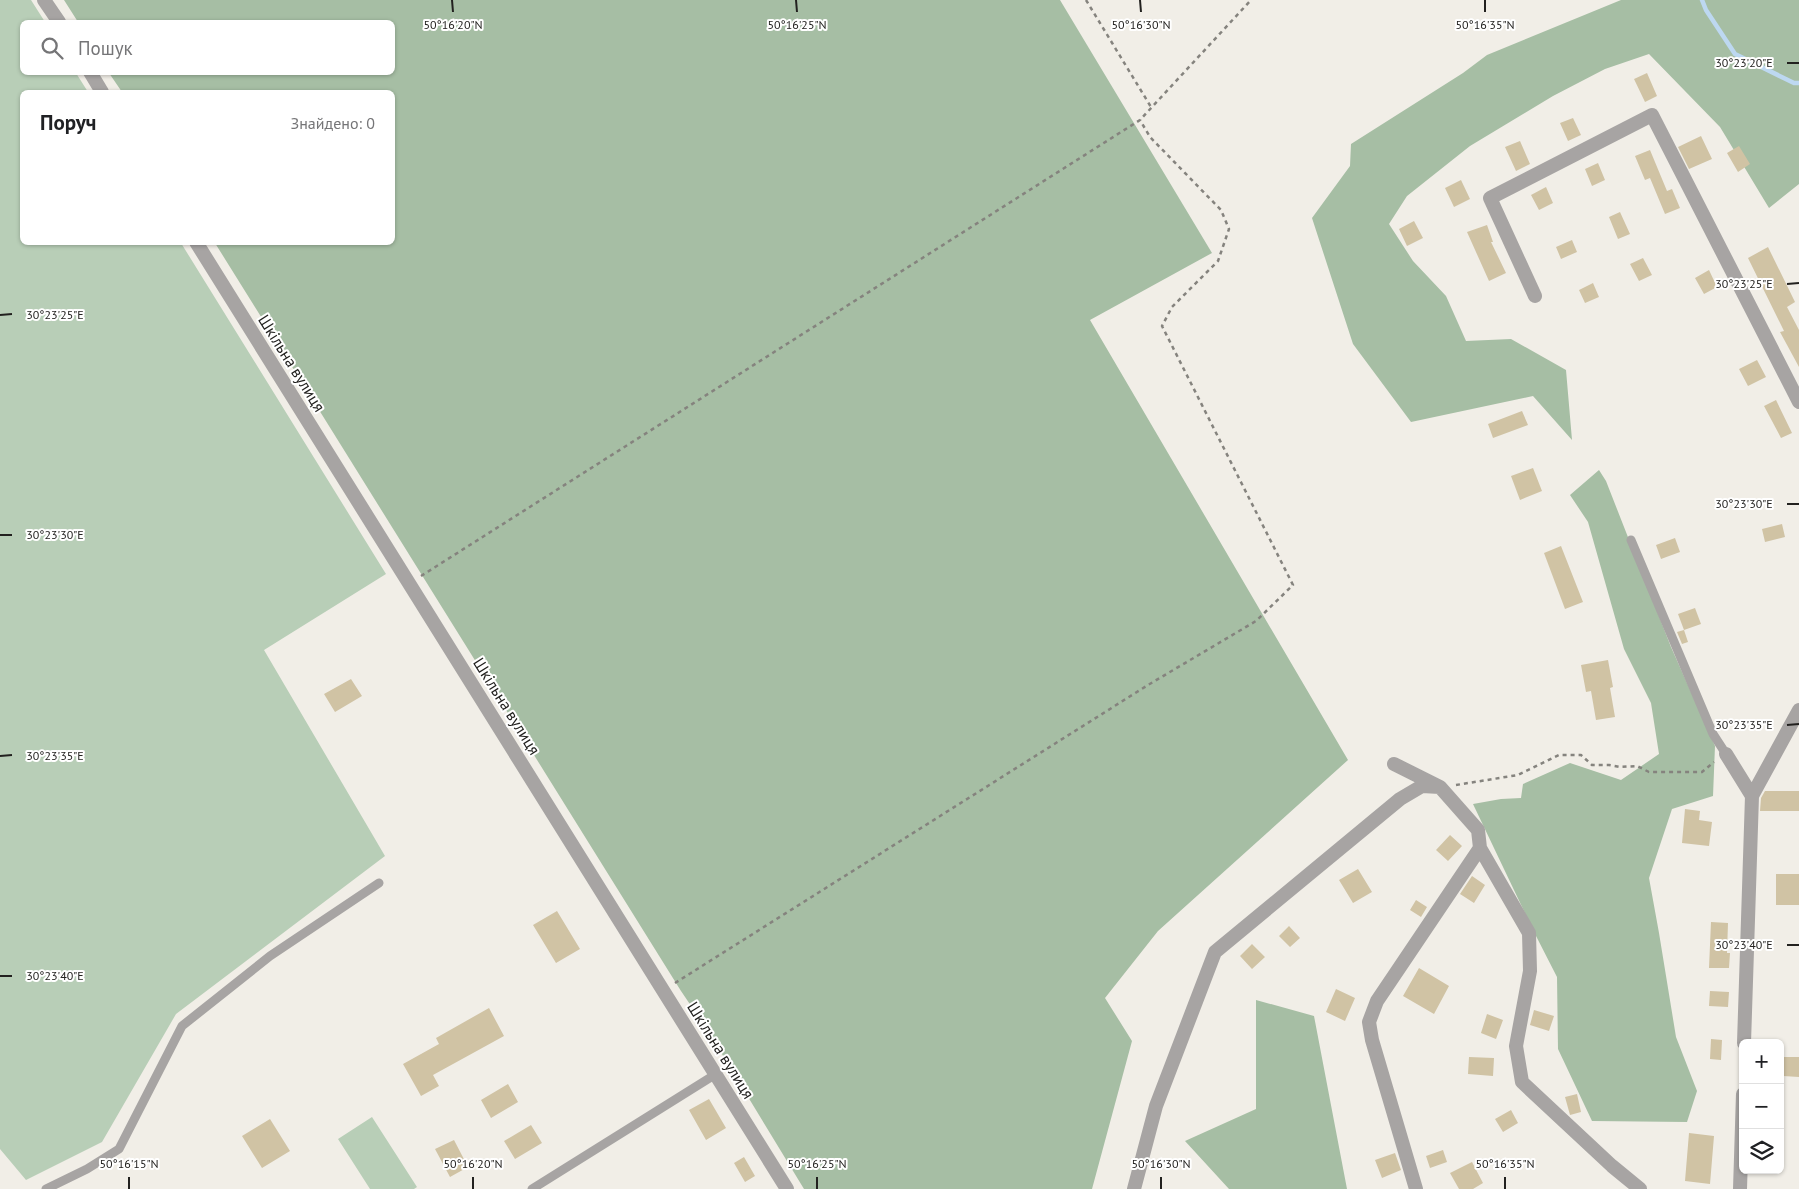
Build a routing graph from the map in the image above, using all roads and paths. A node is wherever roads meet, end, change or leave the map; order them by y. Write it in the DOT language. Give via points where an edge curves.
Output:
graph roads {
  1 [pos="44,0"];
  2 [pos="1086,0"];
  3 [pos="1251,0"];
  4 [pos="57,20"];
  5 [pos="92,75"];
  6 [pos="101,90"];
  7 [pos="1151,107"];
  8 [pos="1140,120"];
  9 [pos="198,245"];
  10 [pos="1534,296"];
  11 [pos="1799,402"];
  12 [pos="1632,540"];
  13 [pos="410,584"];
  14 [pos="1799,710"];
  15 [pos="1726,754"];
  16 [pos="1394,764"];
  17 [pos="1440,787"];
  18 [pos="1752,796"];
  19 [pos="1480,848"];
  20 [pos="380,883"];
  21 [pos="663,990"];
  22 [pos="1744,1039"];
  23 [pos="716,1074"];
  24 [pos="1742,1129"];
  25 [pos="46,1189"];
  26 [pos="532,1189"];
  27 [pos="787,1189"];
  28 [pos="1134,1189"];
  29 [pos="1416,1189"];
  30 [pos="1640,1189"];
  31 [pos="1740,1189"];
  1 -- 4 [label="street"];
  2 -- 7 [label="path"];
  3 -- 7 [label="path"];
  5 -- 6 [label="street"];
  7 -- 8 [label="path"];
  8 -- 13 [label="path"];
  8 -- 21 [label="path" via="1150,137 1221,210 1229,229 1218,261 1172,307 1162,326 1293,585 1256,621 1148,685"];
  9 -- 13 [label="street, Шкільна вулиця"];
  10 -- 11 [label="street" via="1490,198 1652,115"];
  12 -- 15 [label="lane" via="1713,734"];
  13 -- 21 [label="street, Шкільна вулиця"];
  14 -- 18 [label="street"];
  15 -- 17 [label="path" via="1702,772 1649,772 1637,766 1592,765 1582,755 1559,755 1518,774"];
  15 -- 18 [label="street"];
  16 -- 17 [label="street"];
  17 -- 19 [label="street" via="1478,830"];
  17 -- 28 [label="street" via="1422,786 1400,799 1215,952 1156,1106"];
  18 -- 22 [label="street"];
  19 -- 29 [label="street" via="1377,1001 1369,1022"];
  19 -- 30 [label="street" via="1529,933 1530,971 1516,1046 1522,1082"];
  20 -- 25 [label="lane" via="270,956 182,1026 118,1149"];
  21 -- 23 [label="street, Шкільна вулиця"];
  23 -- 26 [label="lane"];
  23 -- 27 [label="street, Шкільна вулиця"];
  24 -- 31 [label="street"];
}
